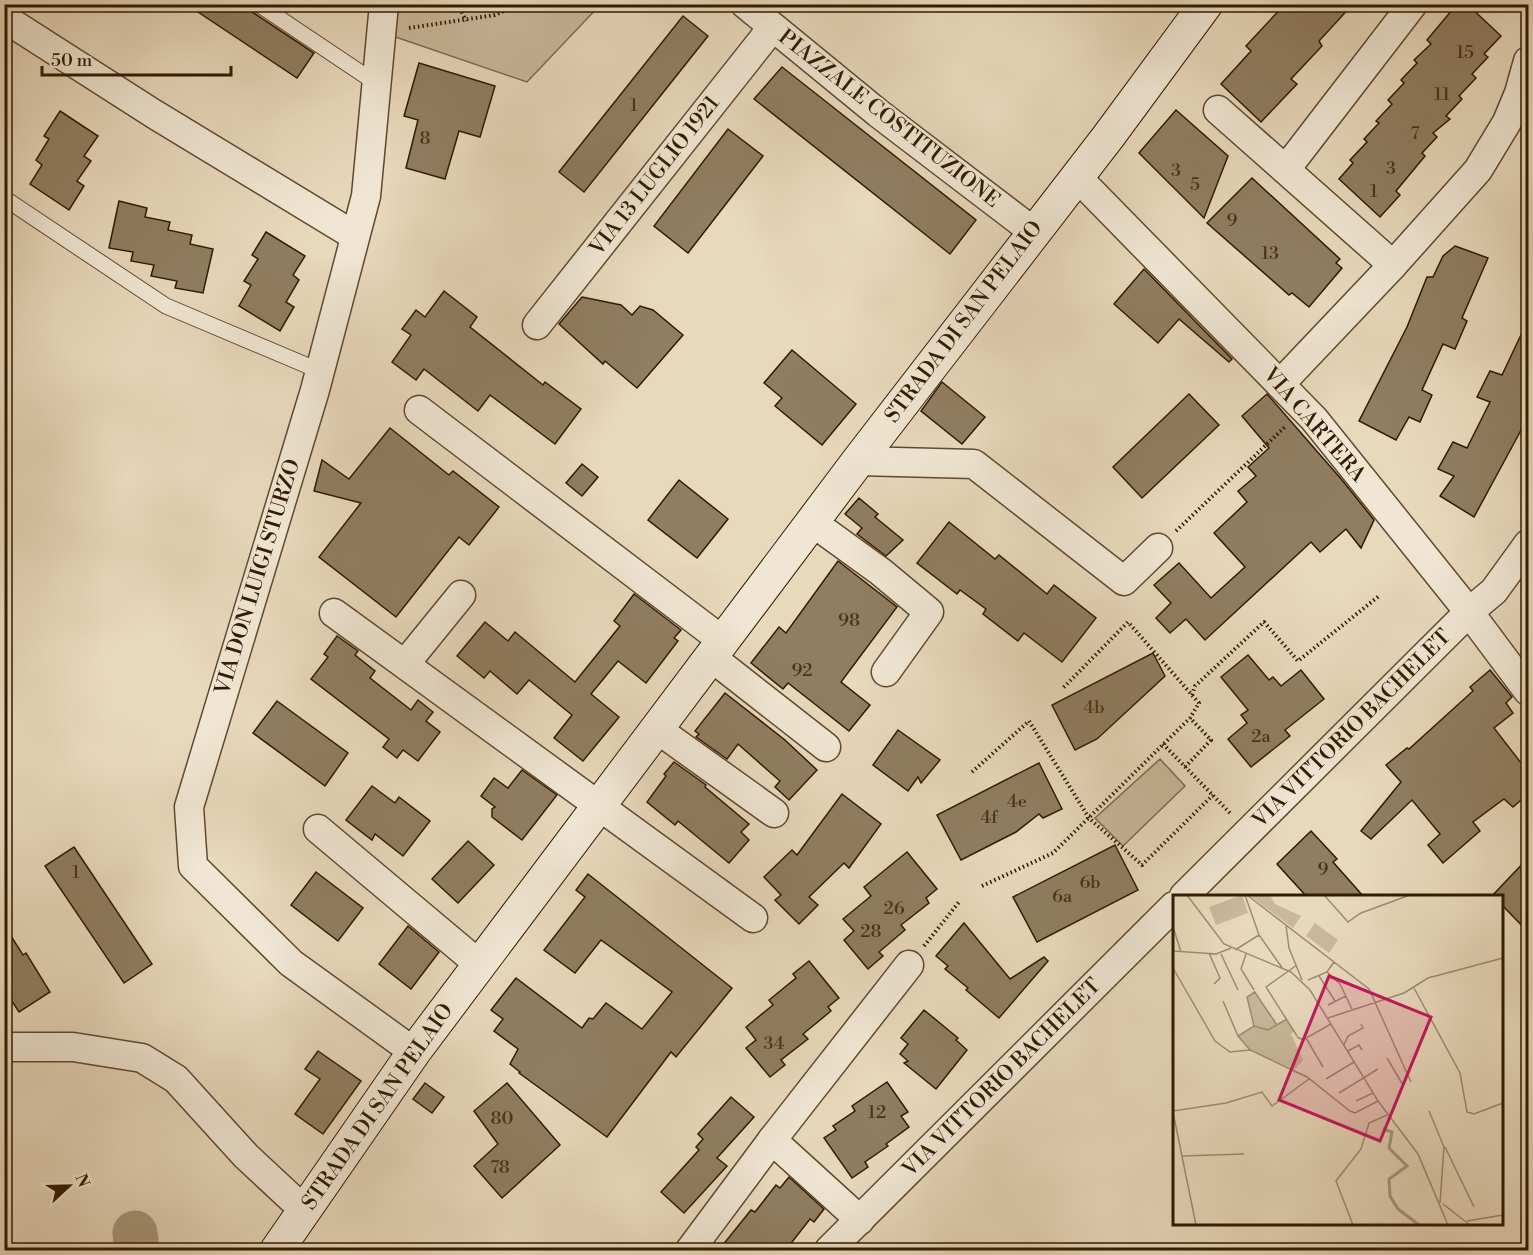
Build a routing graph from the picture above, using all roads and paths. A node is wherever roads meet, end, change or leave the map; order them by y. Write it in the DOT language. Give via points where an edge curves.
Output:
graph roads {
  1 [pos="258,4"];
  2 [pos="459,4"];
  3 [pos="519,4"];
  4 [pos="745,4"];
  5 [pos="1206,4"];
  6 [pos="1413,4"];
  7 [pos="4,18"];
  8 [pos="383,18"];
  9 [pos="466,21"];
  10 [pos="772,28"];
  11 [pos="1528,61"];
  12 [pos="376,82"];
  13 [pos="1218,110"];
  14 [pos="1286,169"];
  15 [pos="1077,177"];
  16 [pos="4,198"];
  17 [pos="1034,232"];
  18 [pos="356,236"];
  19 [pos="1393,265"];
  20 [pos="537,325"];
  21 [pos="320,371"];
  22 [pos="1280,384"];
  23 [pos="1304,409"];
  24 [pos="419,410"];
  25 [pos="858,461"];
  26 [pos="812,522"];
  27 [pos="1528,544"];
  28 [pos="1158,548"];
  29 [pos="461,596"];
  30 [pos="1379,596"];
  31 [pos="1469,612"];
  32 [pos="334,613"];
  33 [pos="717,649"];
  34 [pos="405,664"];
  35 [pos="886,672"];
  36 [pos="1063,688"];
  37 [pos="1528,691"];
  38 [pos="1192,695"];
  39 [pos="1190,718"];
  40 [pos="657,729"];
  41 [pos="1163,744"];
  42 [pos="826,747"];
  43 [pos="1185,767"];
  44 [pos="972,772"];
  45 [pos="1213,795"];
  46 [pos="599,806"];
  47 [pos="774,813"];
  48 [pos="1089,818"];
  49 [pos="318,829"];
  50 [pos="1249,832"];
  51 [pos="982,886"];
  52 [pos="1186,895"];
  53 [pos="959,902"];
  54 [pos="1173,907"];
  55 [pos="753,918"];
  56 [pos="480,965"];
  57 [pos="909,965"];
  58 [pos="4,1047"];
  59 [pos="414,1052"];
  60 [pos="772,1140"];
  61 [pos="305,1211"];
  62 [pos="860,1220"];
  63 [pos="690,1250"];
  64 [pos="277,1251"];
  65 [pos="829,1251"];
  1 -- 12 [label="lane"];
  2 -- 9 [label="path"];
  3 -- 9 [label="path" via="495,15"];
  4 -- 10 [label="street, PIAZZALE COSTITUZIONE"];
  5 -- 15 [label="main road, STRADA DI SAN PELAIO"];
  6 -- 14 [label="street"];
  7 -- 18 [label="street"];
  8 -- 9 [label="path"];
  8 -- 12 [label="street, VIA DON LUIGI STURZO"];
  10 -- 17 [label="street, PIAZZALE COSTITUZIONE"];
  10 -- 20 [label="street, VIA 13 LUGLIO 1921"];
  11 -- 19 [label="street" via="1507,122 1478,170"];
  12 -- 18 [label="street, VIA DON LUIGI STURZO" via="366,196"];
  13 -- 14 [label="street"];
  14 -- 19 [label="street"];
  15 -- 17 [label="main road, STRADA DI SAN PELAIO"];
  15 -- 22 [label="street, VIA CARTERA"];
  16 -- 21 [label="lane" via="166,306"];
  17 -- 25 [label="main road, STRADA DI SAN PELAIO"];
  18 -- 21 [label="street, VIA DON LUIGI STURZO"];
  19 -- 22 [label="street"];
  21 -- 59 [label="street, VIA DON LUIGI STURZO" via="189,807 193,866 291,963"];
  22 -- 23 [label="street, VIA CARTERA"];
  23 -- 28 [label="path"];
  23 -- 31 [label="street, VIA CARTERA"];
  24 -- 33 [label="street"];
  25 -- 26 [label="main road, STRADA DI SAN PELAIO"];
  25 -- 28 [label="street" via="975,464 1124,581"];
  26 -- 33 [label="main road, STRADA DI SAN PELAIO"];
  26 -- 35 [label="street" via="929,612"];
  27 -- 31 [label="street, VIA VITTORIO BACHELET" via="1494,591"];
  29 -- 34 [label="street"];
  30 -- 38 [label="path" via="1298,661 1264,622 1195,686"];
  31 -- 37 [label="street, VIA CARTERA"];
  31 -- 50 [label="street, VIA VITTORIO BACHELET"];
  32 -- 34 [label="street"];
  33 -- 40 [label="main road, STRADA DI SAN PELAIO"];
  33 -- 42 [label="street"];
  34 -- 46 [label="street"];
  36 -- 38 [label="path" via="1128,622"];
  38 -- 39 [label="path" via="1199,703"];
  39 -- 41 [label="path"];
  39 -- 43 [label="path" via="1211,740"];
  40 -- 46 [label="main road, STRADA DI SAN PELAIO"];
  40 -- 47 [label="street"];
  41 -- 43 [label="path"];
  41 -- 48 [label="path"];
  43 -- 45 [label="path"];
  44 -- 48 [label="path" via="1029,720"];
  45 -- 48 [label="path" via="1142,865"];
  45 -- 50 [label="path"];
  46 -- 55 [label="street"];
  46 -- 56 [label="main road, STRADA DI SAN PELAIO"];
  48 -- 51 [label="path" via="1053,853"];
  49 -- 56 [label="street"];
  50 -- 52 [label="street, VIA VITTORIO BACHELET"];
  53 -- 57 [label="path"];
  54 -- 62 [label="street, VIA VITTORIO BACHELET"];
  56 -- 59 [label="main road, STRADA DI SAN PELAIO"];
  57 -- 60 [label="street"];
  58 -- 61 [label="street" via="73,1047 142,1058 176,1079 246,1156"];
  59 -- 61 [label="main road, STRADA DI SAN PELAIO"];
  60 -- 62 [label="street"];
  60 -- 63 [label="street"];
  61 -- 64 [label="main road, STRADA DI SAN PELAIO"];
  62 -- 65 [label="street, VIA VITTORIO BACHELET"];
}
